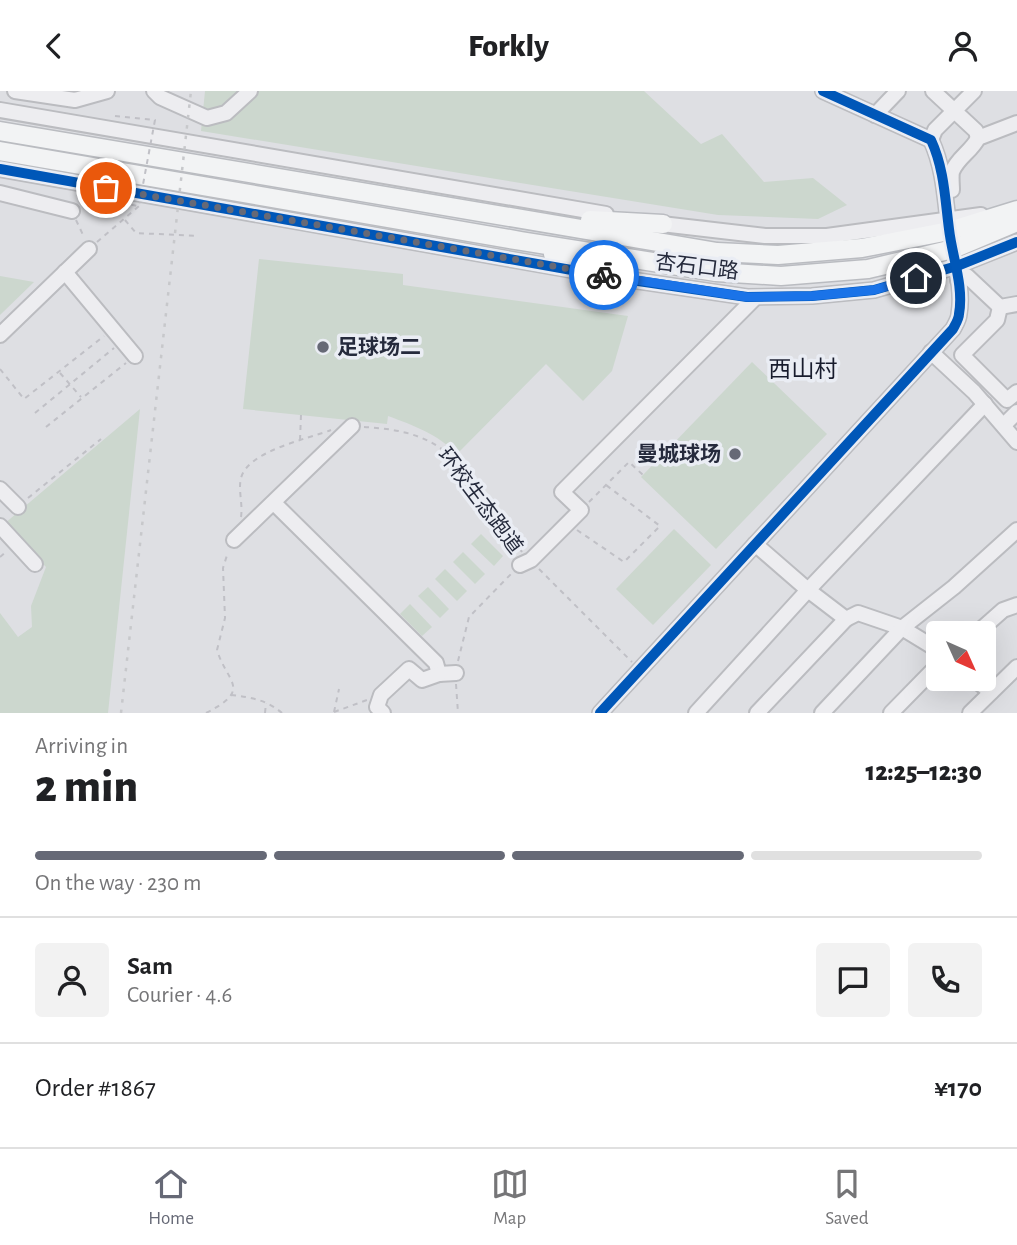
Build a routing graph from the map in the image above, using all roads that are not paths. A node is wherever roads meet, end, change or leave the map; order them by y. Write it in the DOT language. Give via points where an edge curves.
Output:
graph roads {
  1 [pos="15,91"];
  2 [pos="107,91"];
  3 [pos="154,91"];
  4 [pos="250,91"];
  5 [pos="823,91"];
  6 [pos="898,91"];
  7 [pos="933,91"];
  8 [pos="974,97"];
  9 [pos="0,110"];
  10 [pos="955,111"];
  11 [pos="874,115"];
  12 [pos="1017,123"];
  13 [pos="0,131"];
  14 [pos="978,138"];
  15 [pos="931,139"];
  16 [pos="0,151"];
  17 [pos="0,169"];
  18 [pos="0,193"];
  19 [pos="72,211"];
  20 [pos="1017,213"];
  21 [pos="510,216"];
  22 [pos="948,220"];
  23 [pos="663,224"];
  24 [pos="521,241"];
  25 [pos="1017,243"];
  26 [pos="89,249"];
  27 [pos="956,265"];
  28 [pos="65,272"];
  29 [pos="611,277"];
  30 [pos="756,296"];
  31 [pos="1017,304"];
  32 [pos="1000,307"];
  33 [pos="0,335"];
  34 [pos="931,352"];
  35 [pos="135,356"];
  36 [pos="1017,392"];
  37 [pos="985,404"];
  38 [pos="1017,412"];
  39 [pos="1004,425"];
  40 [pos="352,426"];
  41 [pos="1017,442"];
  42 [pos="0,489"];
  43 [pos="274,503"];
  44 [pos="18,507"];
  45 [pos="0,526"];
  46 [pos="1017,530"];
  47 [pos="234,540"];
  48 [pos="755,544"];
  49 [pos="525,563"];
  50 [pos="35,564"];
  51 [pos="808,590"];
  52 [pos="1017,605"];
  53 [pos="846,619"];
  54 [pos="991,621"];
  55 [pos="902,628"];
  56 [pos="926,643"];
  57 [pos="1017,667"];
  58 [pos="456,673"];
  59 [pos="439,674"];
  60 [pos="926,677"];
  61 [pos="991,692"];
  62 [pos="383,713"];
  63 [pos="600,713"];
  64 [pos="696,713"];
  65 [pos="758,713"];
  66 [pos="822,713"];
  67 [pos="891,713"];
  68 [pos="970,713"];
  1 -- 2 [label="street" via="75,100"];
  3 -- 4 [label="street" via="207,118 226,113"];
  5 -- 11 [label="street"];
  6 -- 11 [label="street"];
  7 -- 10 [label="street"];
  8 -- 10 [label="street"];
  9 -- 23 [label="street"];
  10 -- 14 [label="street"];
  10 -- 15 [label="street"];
  11 -- 15 [label="street"];
  12 -- 14 [label="street"];
  13 -- 21 [label="main road, 杏石口路"];
  14 -- 22 [label="street" via="952,173"];
  15 -- 22 [label="street" via="939,157"];
  16 -- 24 [label="main road, 杏石口路"];
  17 -- 29 [label="street, 杏石口路"];
  18 -- 19 [label="street"];
  20 -- 22 [label="main road, 杏石口路"];
  20 -- 27 [label="main road, 杏石口路"];
  21 -- 22 [label="main road, 杏石口路" via="717,252 778,255 862,248"];
  21 -- 23 [label="main road"];
  22 -- 23 [label="street" via="827,236 765,236"];
  22 -- 27 [label="street"];
  24 -- 27 [label="main road, 杏石口路" via="716,272 781,276"];
  24 -- 29 [label="main road"];
  25 -- 27 [label="street, 杏石口路"];
  26 -- 28 [label="street"];
  27 -- 30 [label="street, 杏石口路" via="874,290"];
  27 -- 32 [label="street"];
  27 -- 34 [label="street" via="960,316"];
  28 -- 33 [label="street"];
  28 -- 35 [label="street"];
  29 -- 30 [label="street, 杏石口路"];
  30 -- 49 [label="street" via="562,492 581,510"];
  31 -- 32 [label="street"];
  32 -- 36 [label="street" via="996,320 962,355 1007,400"];
  34 -- 37 [label="street"];
  34 -- 48 [label="street"];
  37 -- 39 [label="street"];
  37 -- 51 [label="street"];
  38 -- 39 [label="street"];
  39 -- 41 [label="street"];
  40 -- 43 [label="street"];
  42 -- 44 [label="street"];
  43 -- 47 [label="street"];
  43 -- 59 [label="street" via="436,663"];
  45 -- 50 [label="street"];
  46 -- 55 [label="street"];
  48 -- 51 [label="street"];
  48 -- 63 [label="street"];
  51 -- 53 [label="street"];
  51 -- 64 [label="street"];
  52 -- 54 [label="street"];
  53 -- 55 [label="street" via="858,613"];
  53 -- 65 [label="street"];
  55 -- 56 [label="street"];
  55 -- 66 [label="street"];
  57 -- 61 [label="street"];
  58 -- 59 [label="street"];
  59 -- 62 [label="street" via="422,680 409,669 381,695 377,707"];
  60 -- 67 [label="street"];
  61 -- 68 [label="street"];
}
